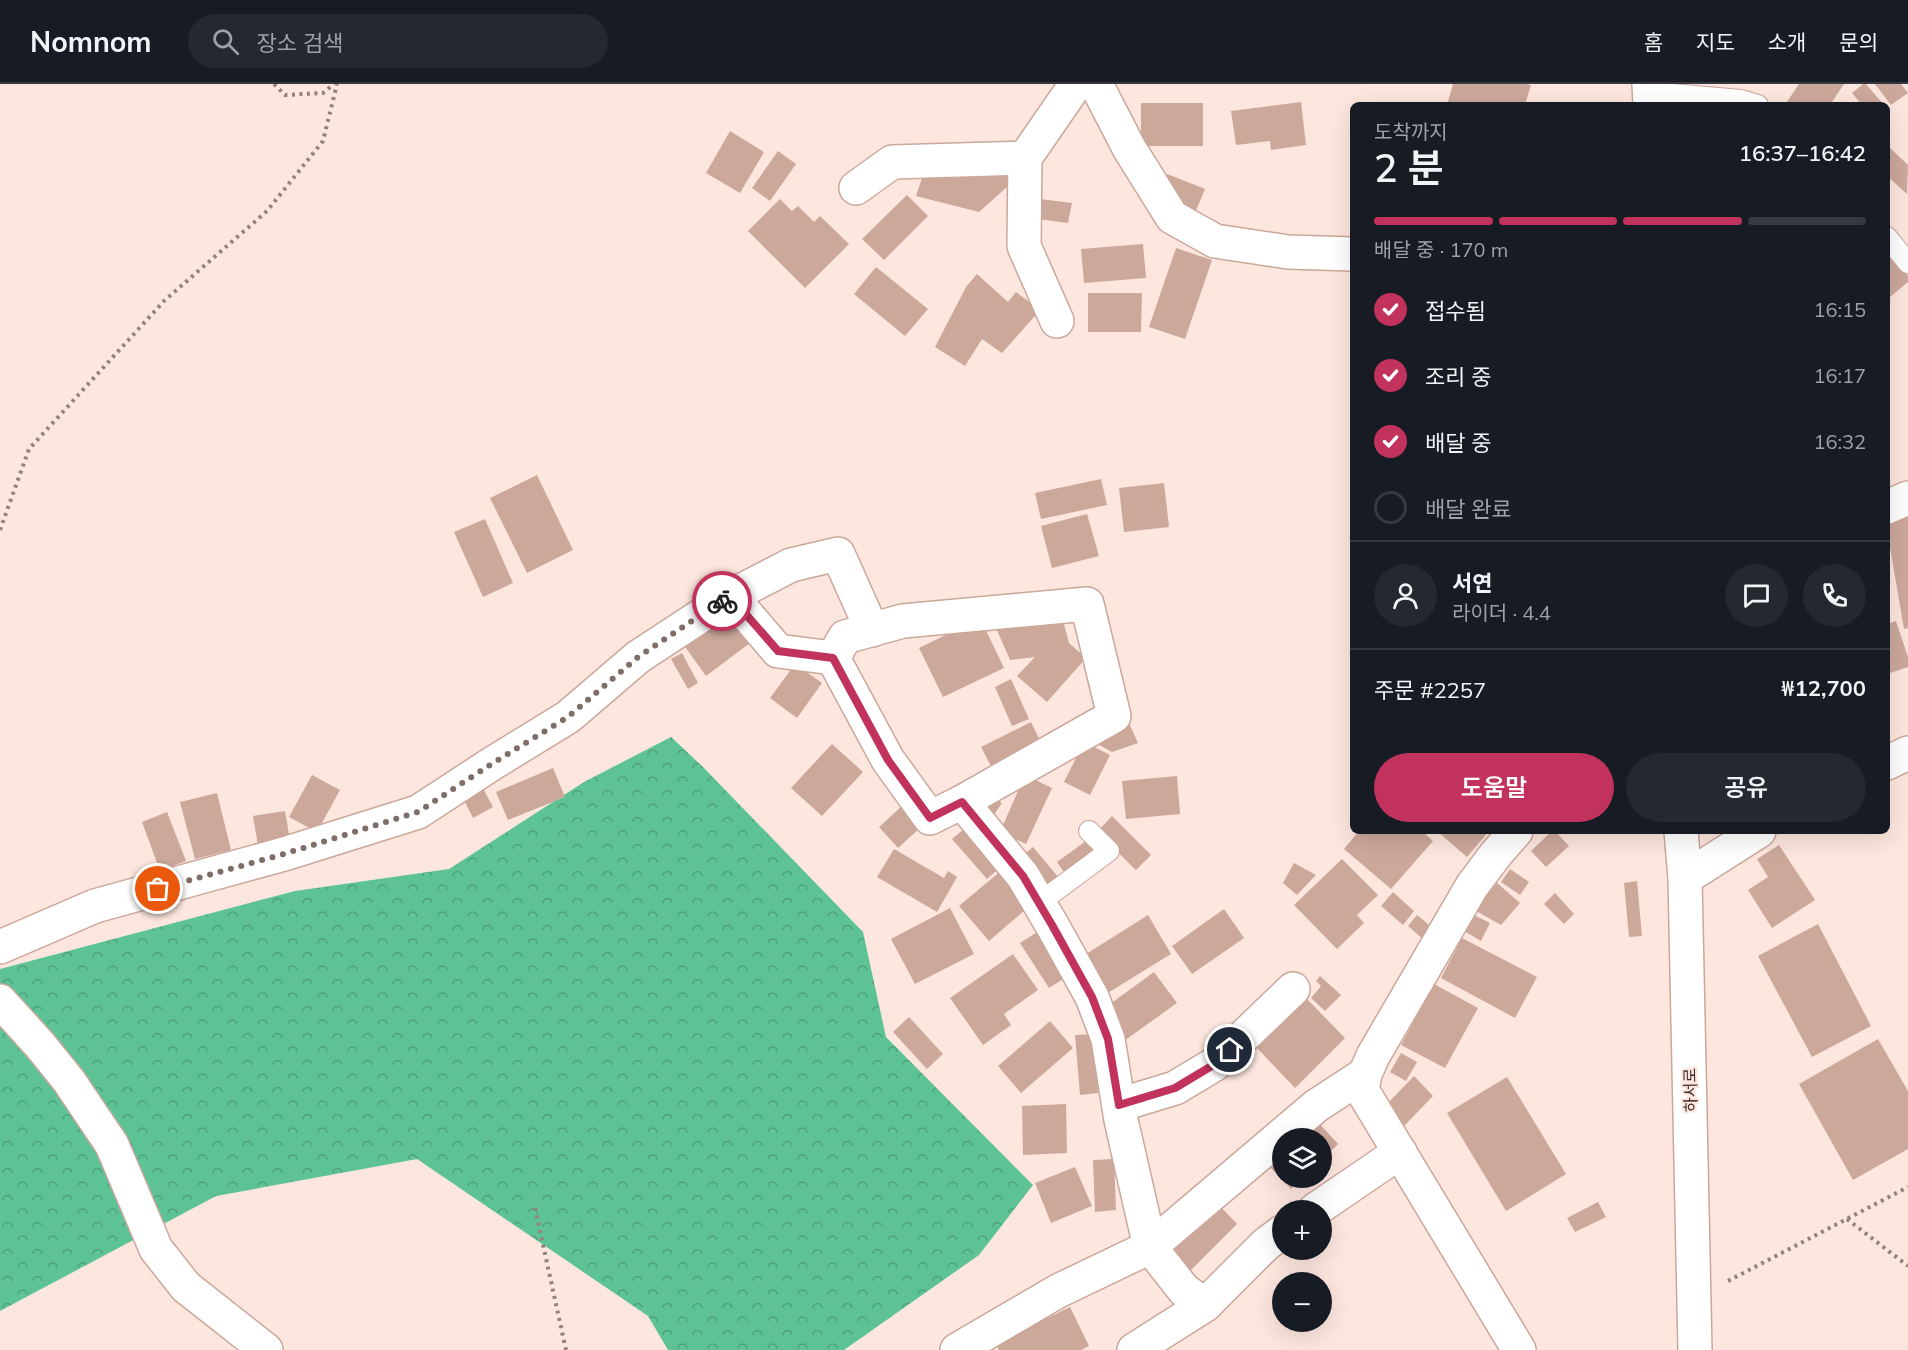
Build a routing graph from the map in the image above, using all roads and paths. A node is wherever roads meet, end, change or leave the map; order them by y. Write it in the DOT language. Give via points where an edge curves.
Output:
graph roads {
  1 [pos="274,84"];
  2 [pos="336,84"];
  3 [pos="1076,84"];
  4 [pos="1096,84"];
  5 [pos="1649,94"];
  6 [pos="1748,102"];
  7 [pos="1025,158"];
  8 [pos="856,188"];
  9 [pos="1890,241"];
  10 [pos="1350,254"];
  11 [pos="1908,263"];
  12 [pos="1057,321"];
  13 [pos="1908,498"];
  14 [pos="1890,506"];
  15 [pos="0,530"];
  16 [pos="730,596"];
  17 [pos="872,630"];
  18 [pos="833,658"];
  19 [pos="1908,753"];
  20 [pos="1890,762"];
  21 [pos="962,802"];
  22 [pos="1089,831"];
  23 [pos="1513,834"];
  24 [pos="1681,834"];
  25 [pos="1754,834"];
  26 [pos="1685,878"];
  27 [pos="1039,903"];
  28 [pos="0,947"];
  29 [pos="1293,989"];
  30 [pos="0,1002"];
  31 [pos="1365,1074"];
  32 [pos="1119,1105"];
  33 [pos="1400,1152"];
  34 [pos="1908,1187"];
  35 [pos="1330,1200"];
  36 [pos="535,1208"];
  37 [pos="1847,1219"];
  38 [pos="1272,1240"];
  39 [pos="1150,1246"];
  40 [pos="1908,1266"];
  41 [pos="1695,1298"];
  42 [pos="1205,1305"];
  43 [pos="266,1350"];
  44 [pos="566,1350"];
  45 [pos="957,1350"];
  46 [pos="1134,1350"];
  47 [pos="1519,1350"];
  48 [pos="1695,1350"];
  1 -- 2 [label="path" via="285,95 323,93"];
  2 -- 15 [label="path" via="323,141 267,211 164,301 28,449"];
  3 -- 7 [label="street"];
  4 -- 10 [label="street" via="1129,148 1172,217 1215,241 1288,252"];
  5 -- 6 [label="lane"];
  7 -- 8 [label="street" via="892,162"];
  7 -- 12 [label="street" via="1024,246"];
  9 -- 11 [label="lane"];
  13 -- 14 [label="street"];
  16 -- 17 [label="street" via="791,565 838,554"];
  16 -- 18 [label="street" via="778,651"];
  16 -- 28 [label="street" via="638,657 568,717 418,812 95,906"];
  17 -- 18 [label="street" via="845,637"];
  17 -- 21 [label="street" via="903,621 1087,604 1114,716"];
  18 -- 21 [label="street" via="888,760 930,818"];
  19 -- 20 [label="street"];
  21 -- 27 [label="street" via="1023,876"];
  22 -- 27 [label="lane" via="1109,850"];
  23 -- 31 [label="street" via="1472,886"];
  24 -- 26 [label="street, 하서로"];
  25 -- 26 [label="street"];
  26 -- 41 [label="street, 하서로"];
  27 -- 32 [label="street" via="1092,997 1108,1039"];
  29 -- 32 [label="street" via="1215,1064 1175,1088"];
  30 -- 43 [label="street" via="69,1082 112,1145 156,1249 186,1287"];
  31 -- 33 [label="street" via="1362,1090"];
  31 -- 39 [label="street" via="1316,1106"];
  32 -- 39 [label="street"];
  33 -- 35 [label="street"];
  33 -- 47 [label="street"];
  34 -- 37 [label="path"];
  36 -- 44 [label="path"];
  37 -- 40 [label="path"];
  37 -- 41 [label="path"];
  38 -- 42 [label="street"];
  39 -- 42 [label="street" via="1184,1290"];
  39 -- 45 [label="street" via="1058,1291"];
  41 -- 48 [label="street, 하서로"];
  42 -- 46 [label="street"];
}
